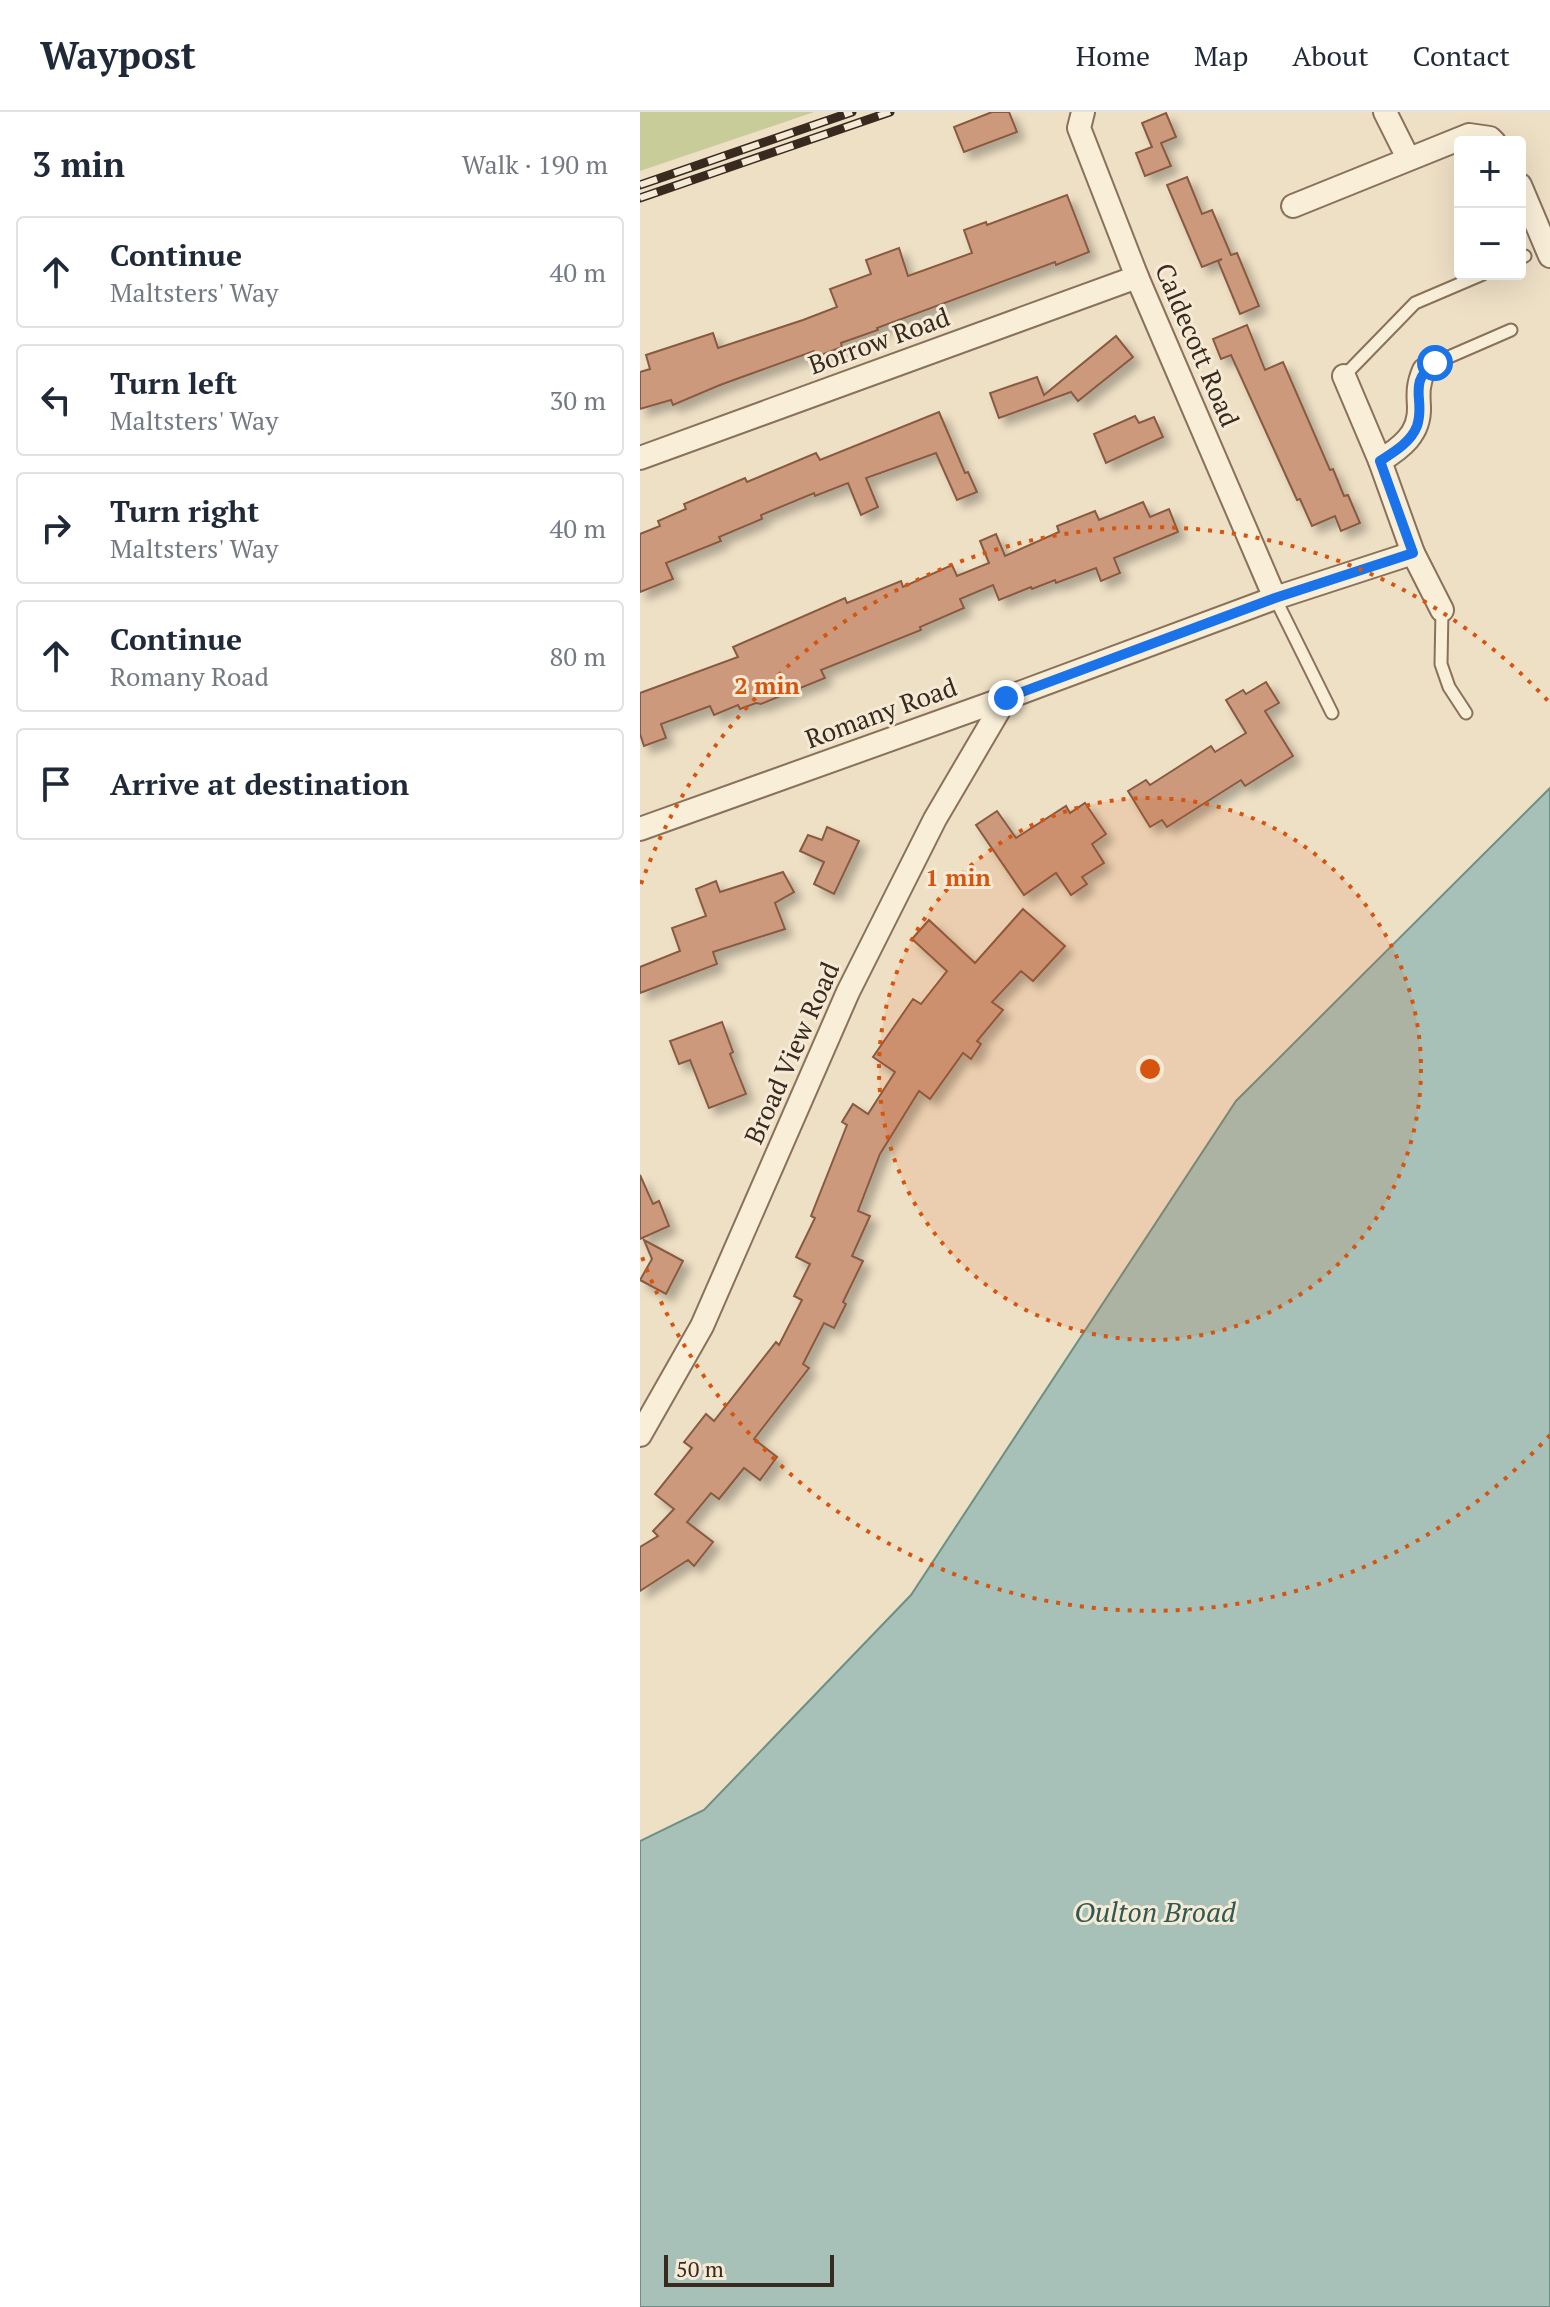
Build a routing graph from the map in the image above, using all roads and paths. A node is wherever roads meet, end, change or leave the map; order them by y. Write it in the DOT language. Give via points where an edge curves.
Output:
graph roads {
  1 [pos="1083,112"];
  2 [pos="1385,112"];
  3 [pos="1454,141"];
  4 [pos="1408,158"];
  5 [pos="1526,199"];
  6 [pos="1293,206"];
  7 [pos="1550,256"];
  8 [pos="1137,277"];
  9 [pos="1469,280"];
  10 [pos="1511,330"];
  11 [pos="1424,370"];
  12 [pos="1344,376"];
  13 [pos="640,458"];
  14 [pos="1380,461"];
  15 [pos="1413,553"];
  16 [pos="1275,598"];
  17 [pos="1442,610"];
  18 [pos="1006,698"];
  19 [pos="1332,713"];
  20 [pos="1466,713"];
  21 [pos="640,829"];
  22 [pos="640,1435"];
  1 -- 8 [label="street, Caldecott Road" via="1079,128"];
  2 -- 4 [label="street"];
  3 -- 4 [label="street"];
  4 -- 6 [label="street"];
  5 -- 7 [label="street"];
  8 -- 13 [label="street, Borrow Road"];
  8 -- 16 [label="street, Caldecott Road"];
  9 -- 12 [label="lane" via="1415,303"];
  10 -- 11 [label="lane"];
  11 -- 14 [label="street" via="1417,384 1417,428 1401,448"];
  12 -- 14 [label="street"];
  14 -- 15 [label="street"];
  15 -- 16 [label="street, Romany Road"];
  15 -- 17 [label="street"];
  16 -- 18 [label="street, Romany Road"];
  16 -- 19 [label="lane"];
  17 -- 20 [label="lane" via="1441,664"];
  18 -- 21 [label="street, Romany Road"];
  18 -- 22 [label="street, Broad View Road" via="935,819 861,965 702,1326"];
}
